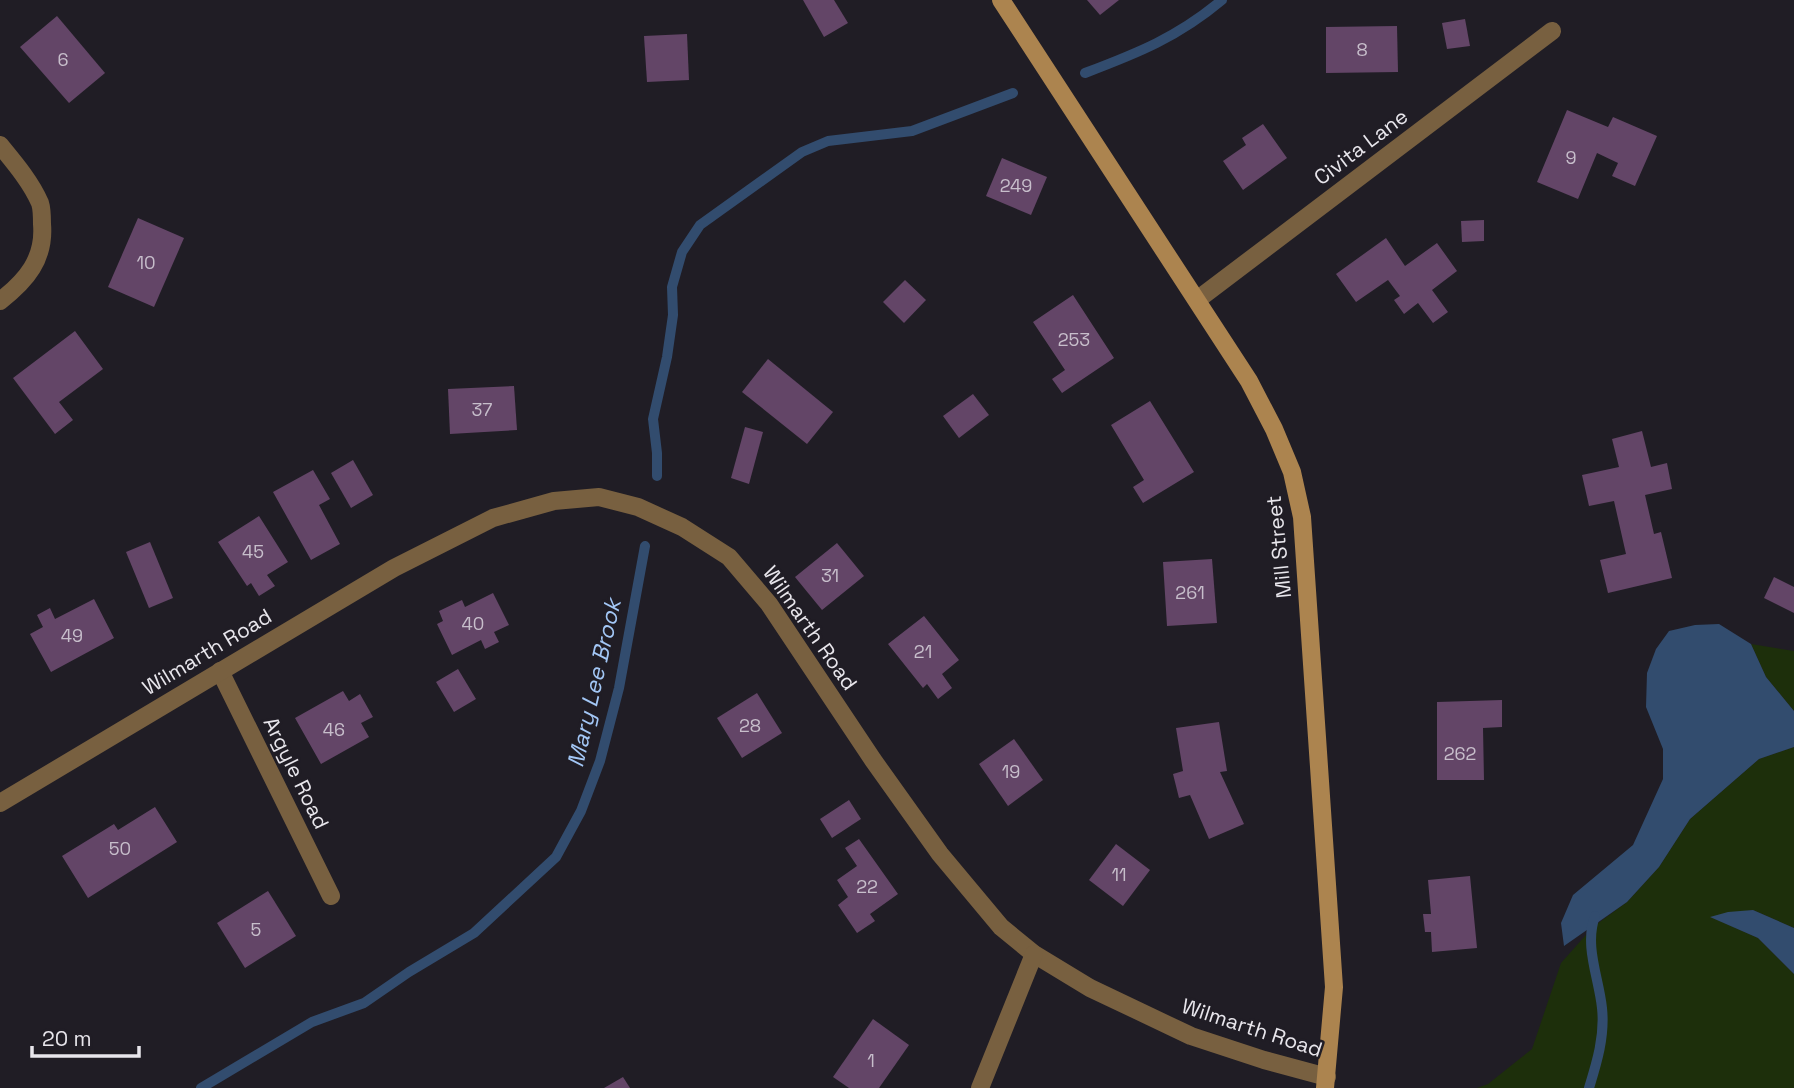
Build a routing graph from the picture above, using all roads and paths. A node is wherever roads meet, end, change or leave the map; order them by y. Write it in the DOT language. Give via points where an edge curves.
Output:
graph roads {
  1 [pos="1001,0"];
  2 [pos="1552,31"];
  3 [pos="0,145"];
  4 [pos="1197,300"];
  5 [pos="0,301"];
  6 [pos="220,671"];
  7 [pos="0,803"];
  8 [pos="331,896"];
  9 [pos="1034,954"];
  10 [pos="1326,1083"];
  11 [pos="981,1088"];
  1 -- 4 [label="street, Mill Street"];
  2 -- 4 [label="street, Civita Lane"];
  3 -- 5 [label="street" via="41,204 43,238 36,265"];
  4 -- 10 [label="street, Mill Street" via="1275,429 1292,472 1302,517 1334,987"];
  6 -- 7 [label="street, Wilmarth Road"];
  6 -- 8 [label="street, Argyle Road"];
  6 -- 9 [label="street, Wilmarth Road" via="394,568 493,517 554,501 599,497 638,507 682,527 737,566 769,604 940,854 1001,927"];
  9 -- 10 [label="street, Wilmarth Road" via="1090,988 1191,1036"];
  9 -- 11 [label="street"];
}
